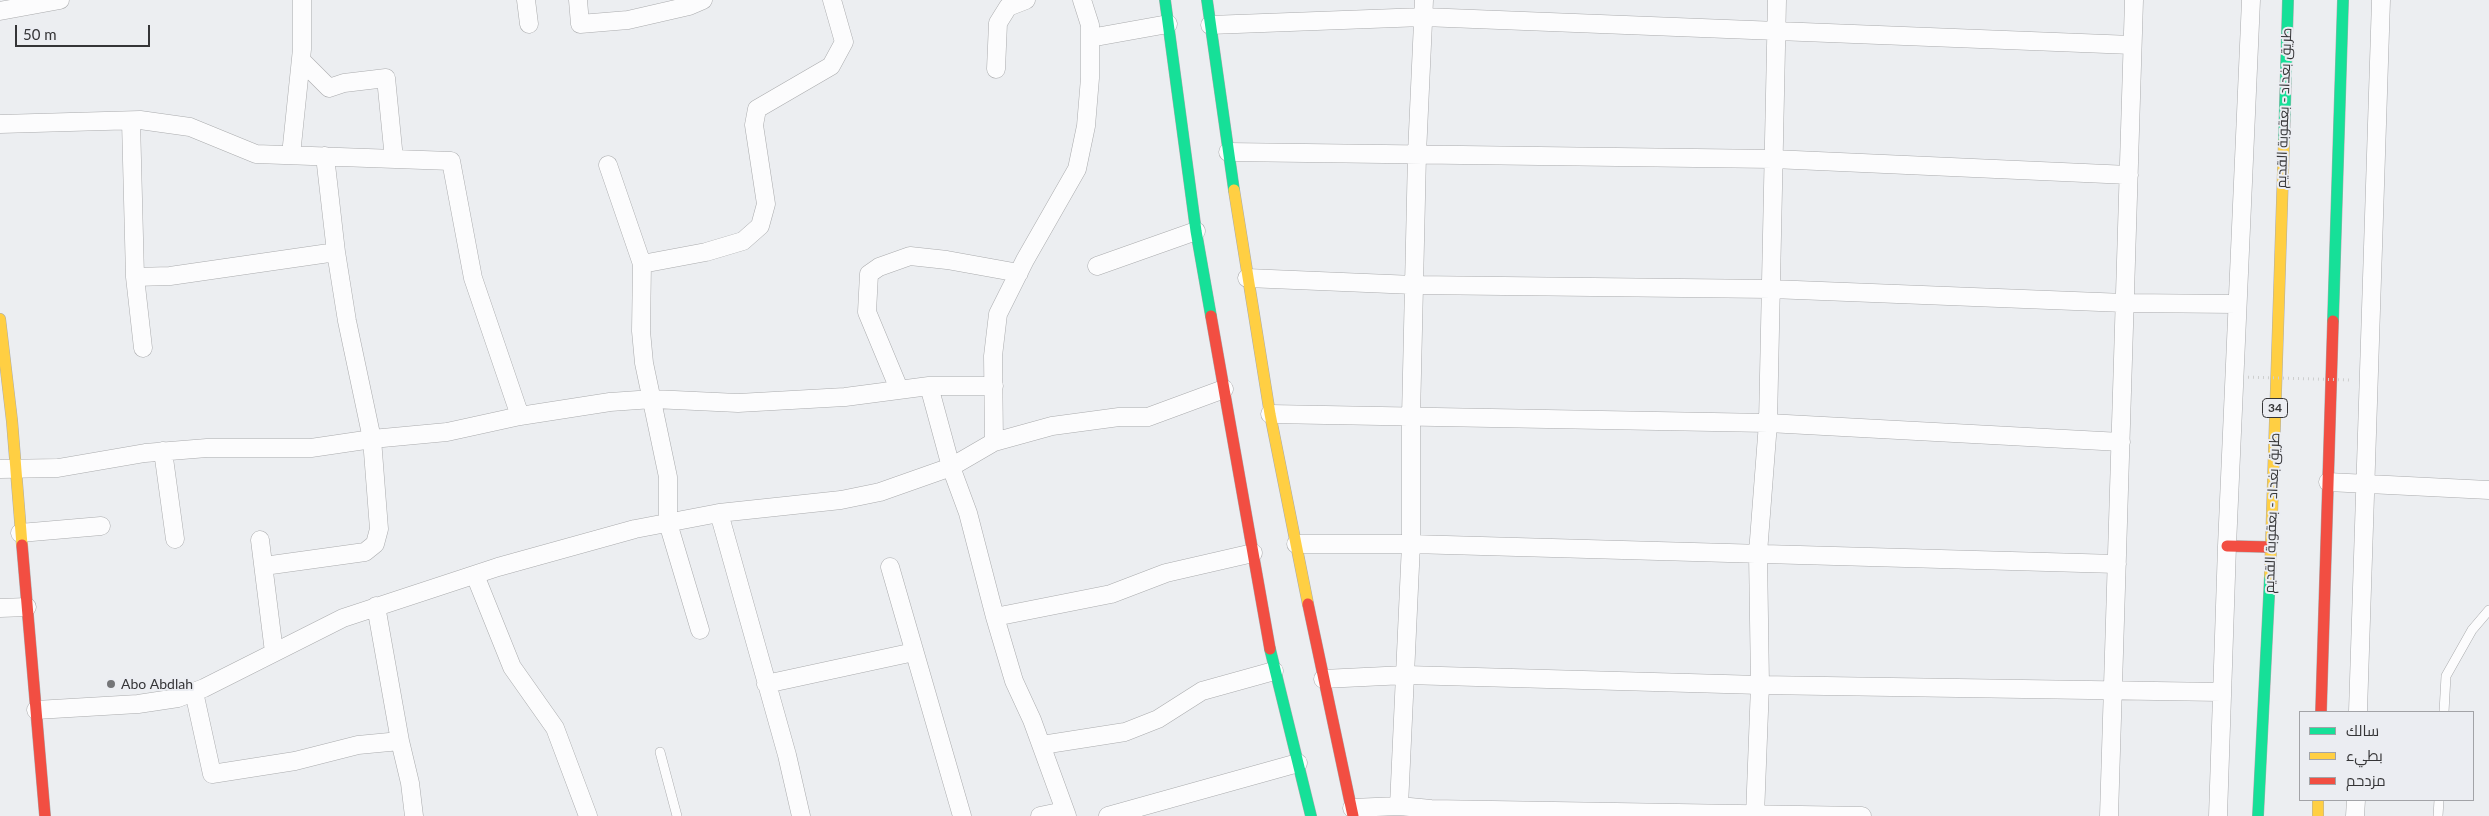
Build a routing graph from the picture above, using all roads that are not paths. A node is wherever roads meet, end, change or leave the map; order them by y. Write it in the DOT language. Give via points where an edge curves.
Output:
graph roads {
  1 [pos="60,0"];
  2 [pos="302,0"];
  3 [pos="526,0"];
  4 [pos="578,0"];
  5 [pos="703,0"];
  6 [pos="832,0"];
  7 [pos="1026,0"];
  8 [pos="1082,0"];
  9 [pos="1165,0"];
  10 [pos="1207,0"];
  11 [pos="1777,0"];
  12 [pos="2134,0"];
  13 [pos="2251,0"];
  14 [pos="2288,0"];
  15 [pos="2343,0"];
  16 [pos="2382,0"];
  17 [pos="1424,8"];
  18 [pos="0,10"];
  19 [pos="529,24"];
  20 [pos="1168,24"];
  21 [pos="1210,25"];
  22 [pos="1775,29"];
  23 [pos="1090,38"];
  24 [pos="2132,45"];
  25 [pos="301,60"];
  26 [pos="996,69"];
  27 [pos="131,120"];
  28 [pos="0,124"];
  29 [pos="1228,152"];
  30 [pos="1417,154"];
  31 [pos="291,155"];
  32 [pos="325,156"];
  33 [pos="394,159"];
  34 [pos="1773,159"];
  35 [pos="608,165"];
  36 [pos="2128,175"];
  37 [pos="1196,231"];
  38 [pos="336,252"];
  39 [pos="642,264"];
  40 [pos="1097,266"];
  41 [pos="1019,273"];
  42 [pos="135,277"];
  43 [pos="1247,278"];
  44 [pos="1414,286"];
  45 [pos="1771,289"];
  46 [pos="2125,303"];
  47 [pos="2237,304"];
  48 [pos="0,324"];
  49 [pos="143,348"];
  50 [pos="929,386"];
  51 [pos="994,386"];
  52 [pos="899,389"];
  53 [pos="1224,389"];
  54 [pos="653,399"];
  55 [pos="1266,414"];
  56 [pos="520,416"];
  57 [pos="1411,418"];
  58 [pos="1768,422"];
  59 [pos="372,439"];
  60 [pos="994,442"];
  61 [pos="2121,442"];
  62 [pos="163,451"];
  63 [pos="951,467"];
  64 [pos="8,469"];
  65 [pos="2328,482"];
  66 [pos="2364,484"];
  67 [pos="2489,490"];
  68 [pos="719,513"];
  69 [pos="668,523"];
  70 [pos="101,526"];
  71 [pos="20,533"];
  72 [pos="175,539"];
  73 [pos="260,540"];
  74 [pos="1296,544"];
  75 [pos="1411,544"];
  76 [pos="2227,546"];
  77 [pos="2271,547"];
  78 [pos="1253,553"];
  79 [pos="1758,553"];
  80 [pos="2116,564"];
  81 [pos="264,566"];
  82 [pos="890,567"];
  83 [pos="475,575"];
  84 [pos="376,606"];
  85 [pos="27,607"];
  86 [pos="0,608"];
  87 [pos="2489,610"];
  88 [pos="995,617"];
  89 [pos="700,630"];
  90 [pos="274,652"];
  91 [pos="914,652"];
  92 [pos="1274,671"];
  93 [pos="1406,675"];
  94 [pos="1323,678"];
  95 [pos="766,684"];
  96 [pos="1760,685"];
  97 [pos="2113,690"];
  98 [pos="194,692"];
  99 [pos="2221,692"];
  100 [pos="36,710"];
  101 [pos="2321,711"];
  102 [pos="2358,711"];
  103 [pos="2444,711"];
  104 [pos="400,741"];
  105 [pos="1042,745"];
  106 [pos="660,752"];
  107 [pos="1298,763"];
  108 [pos="2318,801"];
  109 [pos="2356,801"];
  110 [pos="2439,801"];
  111 [pos="1399,806"];
  112 [pos="1353,812"];
  113 [pos="1066,813"];
  114 [pos="1755,815"];
  115 [pos="45,816"];
  116 [pos="414,816"];
  117 [pos="588,816"];
  118 [pos="677,816"];
  119 [pos="801,816"];
  120 [pos="962,816"];
  121 [pos="1040,816"];
  122 [pos="1108,816"];
  123 [pos="1311,816"];
  124 [pos="1862,816"];
  125 [pos="2109,816"];
  126 [pos="2218,816"];
  127 [pos="2258,816"];
  128 [pos="2318,816"];
  129 [pos="2355,816"];
  130 [pos="2438,816"];
  1 -- 18 [label="street"];
  2 -- 25 [label="street"];
  3 -- 19 [label="street"];
  4 -- 5 [label="street" via="580,24 628,20"];
  6 -- 39 [label="street" via="844,42 831,66 757,109 754,125 766,204 760,226 744,241"];
  7 -- 26 [label="street" via="1008,7 998,23"];
  8 -- 23 [label="street" via="1090,25"];
  9 -- 20 [label="main road"];
  10 -- 21 [label="main road"];
  11 -- 22 [label="street"];
  12 -- 24 [label="street"];
  13 -- 47 [label="street"];
  14 -- 77 [label="main road, طريق بغداد - بعقوبة القديم / 34"];
  15 -- 65 [label="main road"];
  16 -- 66 [label="street"];
  17 -- 21 [label="street"];
  17 -- 22 [label="street"];
  17 -- 30 [label="street"];
  20 -- 23 [label="street"];
  20 -- 37 [label="main road"];
  21 -- 29 [label="main road"];
  22 -- 24 [label="street"];
  22 -- 34 [label="street"];
  23 -- 41 [label="street" via="1086,126 1077,169"];
  24 -- 36 [label="street"];
  25 -- 31 [label="street"];
  25 -- 33 [label="street" via="329,88 386,78"];
  27 -- 28 [label="street"];
  27 -- 31 [label="street" via="190,127 256,154"];
  27 -- 42 [label="street"];
  29 -- 30 [label="street"];
  29 -- 43 [label="main road"];
  30 -- 34 [label="street"];
  30 -- 44 [label="street"];
  31 -- 32 [label="street"];
  32 -- 33 [label="street"];
  32 -- 38 [label="street"];
  33 -- 56 [label="street" via="451,161 473,278"];
  34 -- 36 [label="street"];
  34 -- 45 [label="street"];
  35 -- 39 [label="street"];
  36 -- 46 [label="street"];
  37 -- 40 [label="street"];
  37 -- 53 [label="main road"];
  38 -- 42 [label="street" via="170,276"];
  38 -- 59 [label="street"];
  39 -- 54 [label="street" via="641,332 644,363"];
  41 -- 51 [label="street" via="998,314 993,356"];
  41 -- 52 [label="street" via="910,256 869,274 867,312"];
  42 -- 49 [label="street"];
  43 -- 44 [label="street"];
  43 -- 55 [label="main road"];
  44 -- 45 [label="street"];
  44 -- 57 [label="street"];
  45 -- 46 [label="street"];
  45 -- 58 [label="street"];
  46 -- 47 [label="street"];
  46 -- 61 [label="street"];
  47 -- 76 [label="street"];
  48 -- 64 [label="main road"];
  50 -- 51 [label="street"];
  50 -- 52 [label="street"];
  50 -- 63 [label="street"];
  51 -- 60 [label="street"];
  52 -- 54 [label="street" via="845,397 738,403"];
  53 -- 60 [label="street" via="1148,417 1119,417 1052,426"];
  53 -- 78 [label="main road" via="1233,416"];
  54 -- 56 [label="street"];
  54 -- 69 [label="street" via="668,477"];
  55 -- 57 [label="street"];
  55 -- 74 [label="main road"];
  56 -- 59 [label="street" via="447,432"];
  57 -- 58 [label="street"];
  57 -- 75 [label="street"];
  58 -- 61 [label="street"];
  58 -- 79 [label="street"];
  59 -- 62 [label="street" via="311,448 216,447"];
  59 -- 81 [label="street" via="379,529 375,544 365,552"];
  60 -- 63 [label="street"];
  61 -- 80 [label="street"];
  62 -- 64 [label="street" via="58,468"];
  62 -- 72 [label="street"];
  63 -- 68 [label="street" via="880,492 841,500"];
  63 -- 88 [label="street" via="968,513"];
  64 -- 71 [label="main road"];
  65 -- 66 [label="street"];
  65 -- 101 [label="main road"];
  66 -- 67 [label="street"];
  66 -- 102 [label="street"];
  68 -- 69 [label="street"];
  68 -- 95 [label="street"];
  69 -- 83 [label="street" via="635,529"];
  69 -- 89 [label="street"];
  70 -- 71 [label="street"];
  71 -- 85 [label="main road"];
  73 -- 81 [label="street"];
  74 -- 75 [label="street"];
  74 -- 94 [label="main road"];
  75 -- 79 [label="street"];
  75 -- 93 [label="street"];
  76 -- 77 [label="main road"];
  76 -- 99 [label="street"];
  77 -- 127 [label="main road, طريق بغداد - بعقوبة القديم / 34"];
  78 -- 88 [label="street" via="1166,573 1111,594"];
  78 -- 92 [label="main road"];
  79 -- 80 [label="street"];
  79 -- 96 [label="street"];
  80 -- 97 [label="street"];
  81 -- 90 [label="street"];
  82 -- 91 [label="street"];
  83 -- 84 [label="street"];
  83 -- 117 [label="street" via="512,667 555,728"];
  84 -- 90 [label="street" via="343,618"];
  84 -- 104 [label="street"];
  85 -- 86 [label="street"];
  85 -- 100 [label="main road"];
  87 -- 103 [label="lane" via="2472,630 2446,676"];
  88 -- 105 [label="street" via="1014,681"];
  90 -- 98 [label="street"];
  91 -- 95 [label="street"];
  91 -- 120 [label="street"];
  92 -- 105 [label="street" via="1202,691 1158,720 1125,732"];
  92 -- 107 [label="main road"];
  93 -- 94 [label="street"];
  93 -- 96 [label="street"];
  93 -- 111 [label="street"];
  94 -- 112 [label="main road"];
  95 -- 119 [label="street"];
  96 -- 97 [label="street"];
  96 -- 114 [label="street"];
  97 -- 99 [label="street"];
  97 -- 125 [label="street"];
  98 -- 100 [label="street" via="178,698 138,704"];
  98 -- 104 [label="street" via="212,774 295,761 358,745"];
  99 -- 126 [label="street"];
  100 -- 115 [label="main road"];
  104 -- 116 [label="street"];
  105 -- 113 [label="street"];
  106 -- 118 [label="lane"];
  107 -- 122 [label="street"];
  107 -- 123 [label="main road"];
  108 -- 128 [label="main road"];
  109 -- 129 [label="street"];
  110 -- 130 [label="lane"];
  111 -- 112 [label="street"];
  111 -- 114 [label="street"];
  113 -- 121 [label="street"];
  114 -- 124 [label="street"];
}
